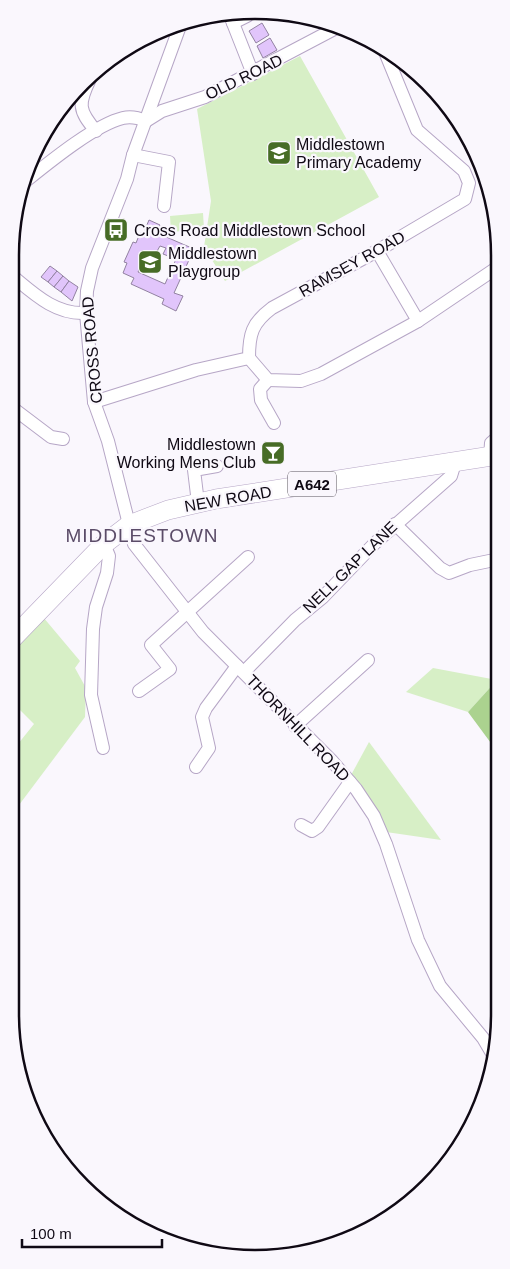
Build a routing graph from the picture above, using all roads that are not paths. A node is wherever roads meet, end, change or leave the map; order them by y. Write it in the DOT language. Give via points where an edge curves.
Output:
graph roads {
  1 [pos="232,20"];
  2 [pos="178,31"];
  3 [pos="331,31"];
  4 [pos="389,61"];
  5 [pos="253,74"];
  6 [pos="86,90"];
  7 [pos="146,121"];
  8 [pos="96,131"];
  9 [pos="133,155"];
  10 [pos="32,176"];
  11 [pos="164,206"];
  12 [pos="377,251"];
  13 [pos="491,272"];
  14 [pos="19,281"];
  15 [pos="86,313"];
  16 [pos="418,321"];
  17 [pos="249,358"];
  18 [pos="268,380"];
  19 [pos="94,402"];
  20 [pos="19,413"];
  21 [pos="274,423"];
  22 [pos="63,439"];
  23 [pos="491,457"];
  24 [pos="455,463"];
  25 [pos="217,466"];
  26 [pos="198,503"];
  27 [pos="395,524"];
  28 [pos="129,525"];
  29 [pos="107,541"];
  30 [pos="248,557"];
  31 [pos="491,561"];
  32 [pos="187,612"];
  33 [pos="19,632"];
  34 [pos="368,660"];
  35 [pos="240,669"];
  36 [pos="139,691"];
  37 [pos="295,726"];
  38 [pos="103,748"];
  39 [pos="196,767"];
  40 [pos="350,782"];
  41 [pos="301,825"];
  42 [pos="489,1048"];
  1 -- 5 [label="street"];
  2 -- 7 [label="street, CROSS ROAD"];
  3 -- 5 [label="street, OLD ROAD"];
  4 -- 12 [label="street, RAMSEY ROAD" via="417,130 464,171 469,182 465,199"];
  5 -- 7 [label="street, OLD ROAD" via="206,97 162,110"];
  6 -- 8 [label="street" via="81,103 82,112"];
  7 -- 8 [label="street" via="123,118"];
  7 -- 9 [label="street, CROSS ROAD"];
  8 -- 10 [label="street"];
  9 -- 11 [label="street" via="170,162"];
  9 -- 15 [label="street, CROSS ROAD" via="127,179 92,268"];
  12 -- 16 [label="street"];
  12 -- 17 [label="street, RAMSEY ROAD" via="259,318 252,331"];
  13 -- 16 [label="street"];
  14 -- 15 [label="street" via="46,303 72,314"];
  15 -- 19 [label="street, CROSS ROAD"];
  16 -- 18 [label="street" via="321,374 301,380"];
  17 -- 18 [label="street"];
  17 -- 19 [label="street" via="196,370"];
  18 -- 21 [label="street" via="260,389 260,400"];
  19 -- 28 [label="street, CROSS ROAD" via="108,441"];
  20 -- 22 [label="street" via="51,438"];
  23 -- 24 [label="highway, NEW ROAD / A642"];
  24 -- 26 [label="highway, NEW ROAD / A642"];
  24 -- 27 [label="street, NELL GAP LANE" via="451,476"];
  25 -- 26 [label="street" via="194,470"];
  26 -- 28 [label="highway, NEW ROAD / A642"];
  27 -- 31 [label="street" via="449,573"];
  27 -- 35 [label="street, NELL GAP LANE"];
  28 -- 29 [label="highway, NEW ROAD / A642"];
  28 -- 32 [label="street, THORNHILL ROAD" via="134,544"];
  29 -- 33 [label="highway, NEW ROAD / A642"];
  29 -- 38 [label="street" via="107,573 93,629 92,695"];
  30 -- 32 [label="street"];
  32 -- 35 [label="street, THORNHILL ROAD"];
  32 -- 36 [label="street" via="151,645 170,669"];
  34 -- 37 [label="street"];
  35 -- 37 [label="street, THORNHILL ROAD"];
  35 -- 39 [label="street, NELL GAP LANE" via="206,708 202,718 209,748"];
  37 -- 40 [label="street, THORNHILL ROAD"];
  40 -- 41 [label="street" via="318,827 312,831"];
  40 -- 42 [label="street, THORNHILL ROAD" via="374,816 418,940 440,986"];
}
